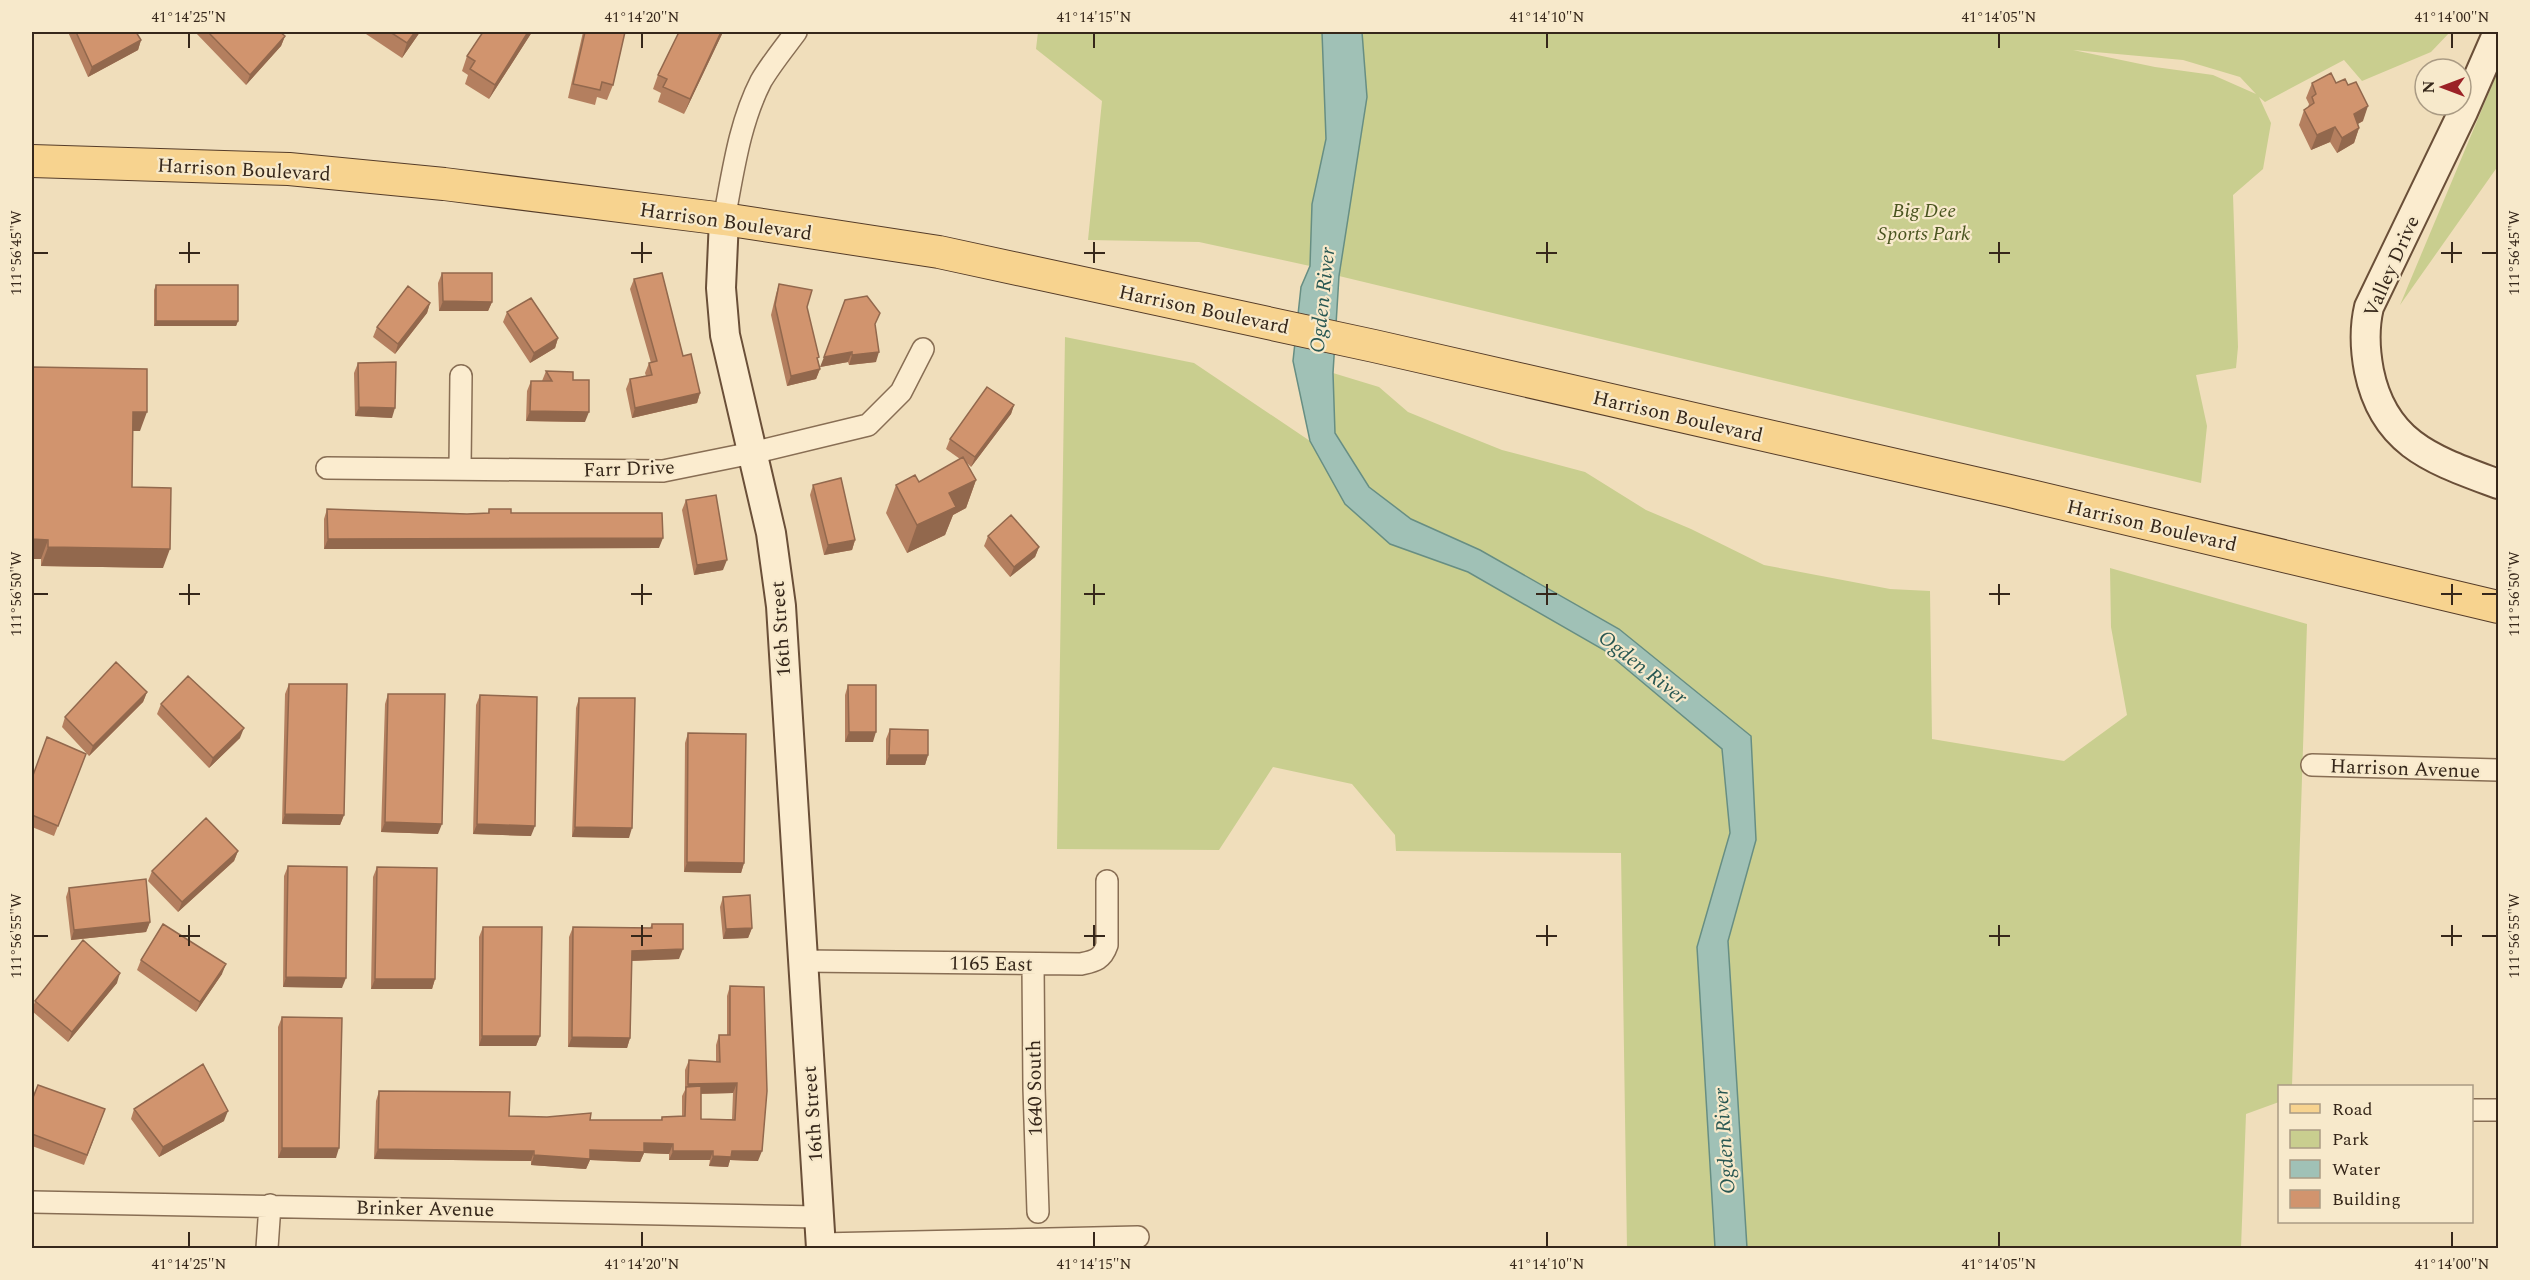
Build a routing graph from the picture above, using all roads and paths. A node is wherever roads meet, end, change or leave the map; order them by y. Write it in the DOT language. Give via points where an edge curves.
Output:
graph roads {
  1 [pos="796,32"];
  2 [pos="2498,32"];
  3 [pos="32,161"];
  4 [pos="724,219"];
  5 [pos="924,349"];
  6 [pos="460,376"];
  7 [pos="752,453"];
  8 [pos="327,468"];
  9 [pos="460,468"];
  10 [pos="2499,484"];
  11 [pos="2499,607"];
  12 [pos="2312,765"];
  13 [pos="2499,770"];
  14 [pos="1107,882"];
  15 [pos="802,961"];
  16 [pos="1033,964"];
  17 [pos="2473,1110"];
  18 [pos="2499,1110"];
  19 [pos="32,1202"];
  20 [pos="270,1205"];
  21 [pos="1038,1212"];
  22 [pos="820,1236"];
  23 [pos="1138,1237"];
  24 [pos="267,1248"];
  1 -- 4 [label="street, 16th Street" via="762,79 747,114"];
  2 -- 10 [label="street, Valley Drive" via="2365,321 2366,357 2374,395 2390,423 2416,448 2445,464"];
  3 -- 4 [label="main road, Harrison Boulevard" via="288,169"];
  4 -- 7 [label="street, 16th Street" via="721,288 725,335"];
  4 -- 11 [label="main road, Harrison Boulevard" via="981,260 2010,491"];
  5 -- 7 [label="street, Farr Drive" via="901,392 868,424"];
  6 -- 9 [label="street"];
  7 -- 9 [label="street, Farr Drive" via="663,471"];
  7 -- 15 [label="street, 16th Street" via="771,533 781,606"];
  8 -- 9 [label="street, Farr Drive"];
  12 -- 13 [label="street, Harrison Avenue"];
  14 -- 16 [label="street, 1165 East" via="1104,954 1080,964"];
  15 -- 16 [label="street, 1165 East"];
  15 -- 22 [label="street, 16th Street"];
  16 -- 21 [label="street, 1640 South"];
  17 -- 18 [label="street"];
  19 -- 20 [label="street, Brinker Avenue"];
  20 -- 22 [label="street, Brinker Avenue"];
  20 -- 24 [label="street"];
  22 -- 23 [label="street, Brinker Avenue"];
}
